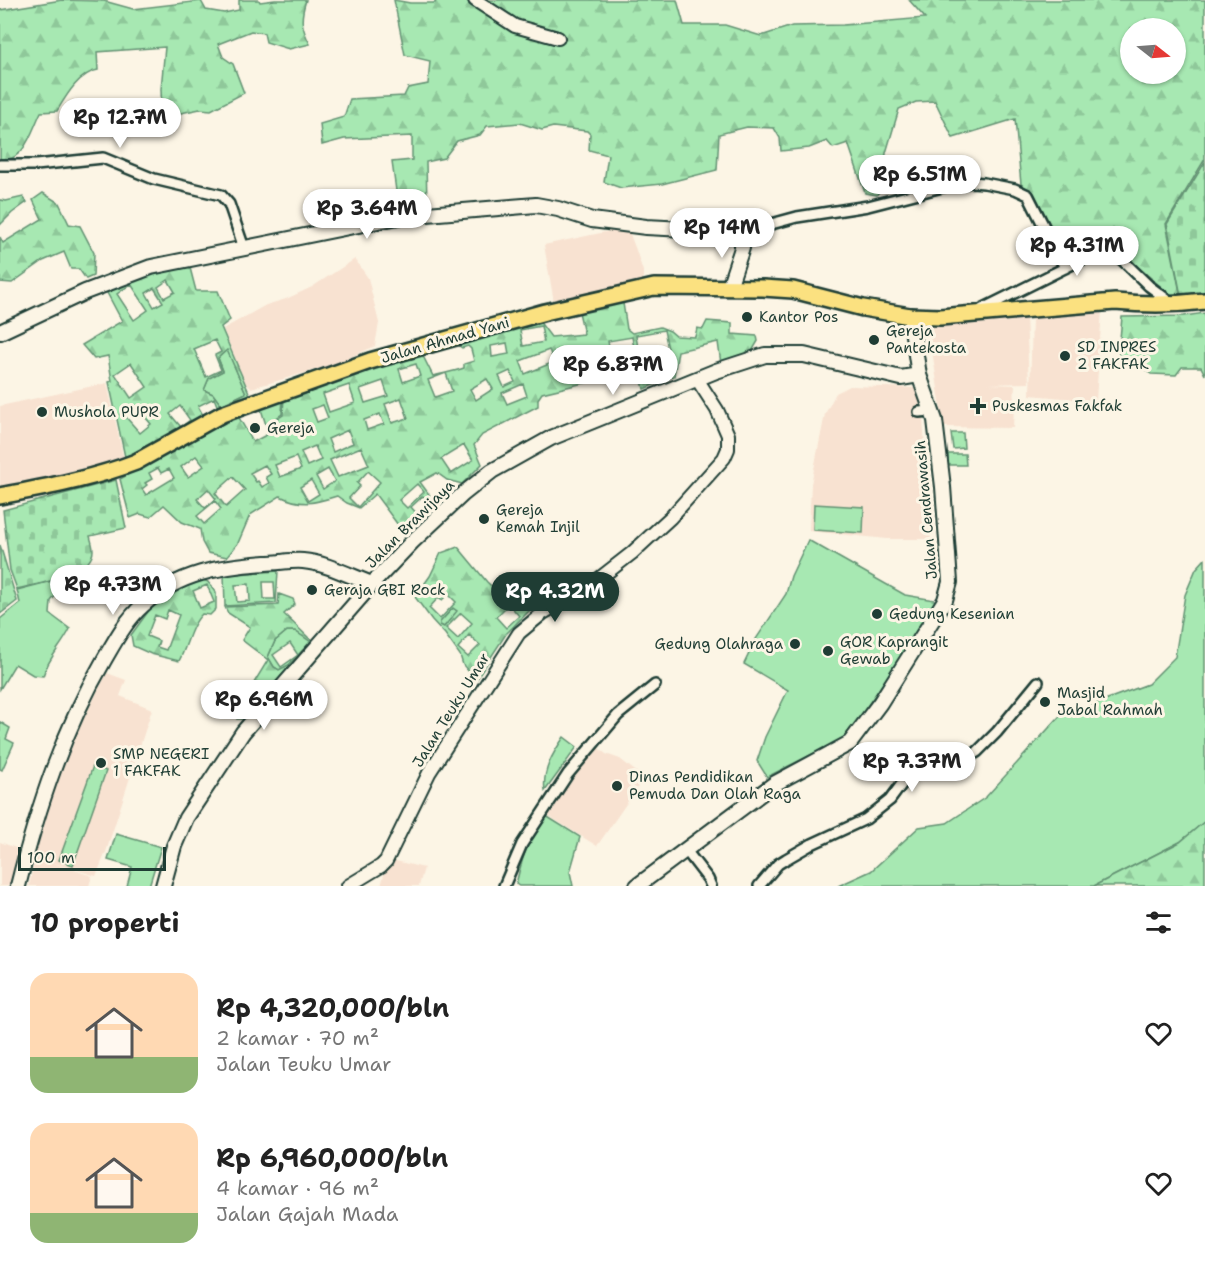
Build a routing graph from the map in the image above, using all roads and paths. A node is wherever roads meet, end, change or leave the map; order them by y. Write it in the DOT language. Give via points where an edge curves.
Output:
graph roads {
  1 [pos="475,0"];
  2 [pos="558,38"];
  3 [pos="0,165"];
  4 [pos="742,232"];
  5 [pos="244,248"];
  6 [pos="1065,268"];
  7 [pos="729,287"];
  8 [pos="1205,301"];
  9 [pos="1174,305"];
  10 [pos="972,315"];
  11 [pos="910,316"];
  12 [pos="0,332"];
  13 [pos="919,375"];
  14 [pos="697,379"];
  15 [pos="0,496"];
  16 [pos="372,584"];
  17 [pos="1038,682"];
  18 [pos="655,685"];
  19 [pos="685,849"];
  20 [pos="18,886"];
  21 [pos="163,886"];
  22 [pos="348,886"];
  23 [pos="504,886"];
  24 [pos="637,886"];
  25 [pos="711,886"];
  26 [pos="759,886"];
  1 -- 2 [label="street" via="515,26"];
  3 -- 5 [label="street" via="103,158 154,179 221,195 229,204"];
  4 -- 5 [label="main road" via="646,227 525,205 403,216"];
  4 -- 6 [label="street" via="950,185 984,183 1028,195"];
  4 -- 7 [label="main road" via="742,248"];
  5 -- 12 [label="main road" via="120,277"];
  6 -- 9 [label="street" via="1100,252 1115,253"];
  6 -- 10 [label="street"];
  7 -- 11 [label="main road, Jalan Ahmad Yani" via="793,290"];
  7 -- 15 [label="main road, Jalan Ahmad Yani" via="663,286 624,293 394,354 222,414 121,468"];
  8 -- 9 [label="main road, Jalan Ahmad Yani"];
  9 -- 10 [label="main road, Jalan Ahmad Yani" via="1115,302"];
  10 -- 11 [label="main road, Jalan Ahmad Yani"];
  11 -- 13 [label="main road, Jalan Cendrawasih"];
  13 -- 14 [label="main road, Jalan Brawijaya" via="893,376 826,359 786,354 765,355"];
  13 -- 19 [label="main road, Jalan Cendrawasih" via="943,487 950,582 939,613 850,743 774,784"];
  14 -- 16 [label="main road, Jalan Brawijaya" via="551,438 492,471 463,494"];
  14 -- 22 [label="street, Jalan Teuku Umar" via="728,435 728,449 720,462 671,517 632,553 519,633 429,774 384,864"];
  16 -- 20 [label="main road, Jalan Brawijaya" via="303,561 250,564 191,575 143,605 103,661 64,740 48,780"];
  16 -- 21 [label="main road" via="233,745 180,829"];
  17 -- 26 [label="street" via="977,752 949,769 916,771 866,819 778,864"];
  18 -- 23 [label="street" via="618,715 568,774 527,835"];
  19 -- 24 [label="main road, Jalan Cendrawasih"];
  19 -- 25 [label="street"];
}
